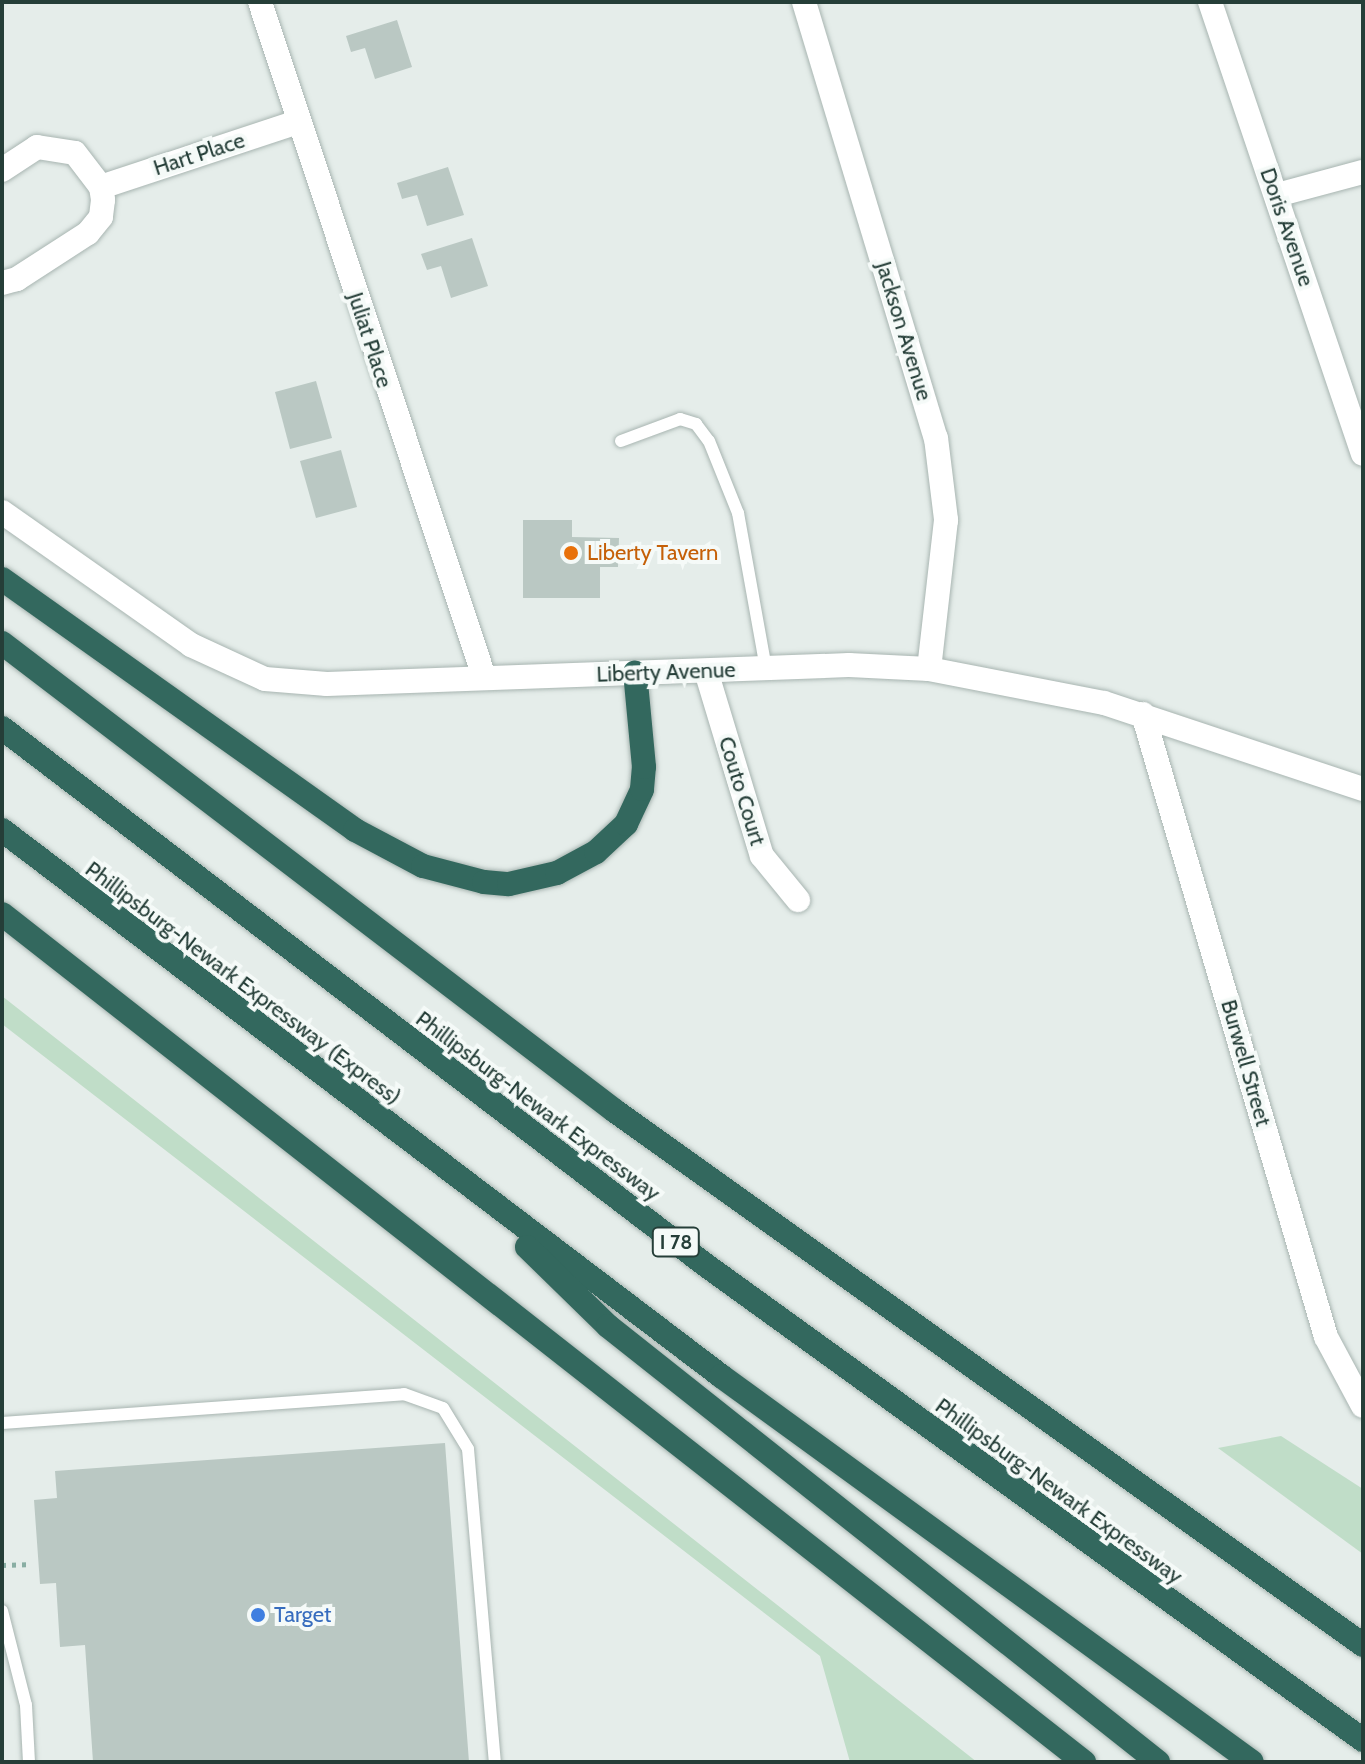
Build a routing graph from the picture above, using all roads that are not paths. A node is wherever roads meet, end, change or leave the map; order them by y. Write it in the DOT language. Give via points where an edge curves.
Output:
graph roads {
  1 [pos="260,2"];
  2 [pos="804,2"];
  3 [pos="1210,2"];
  4 [pos="298,122"];
  5 [pos="2,170"];
  6 [pos="1363,172"];
  7 [pos="101,187"];
  8 [pos="1277,195"];
  9 [pos="2,283"];
  10 [pos="621,441"];
  11 [pos="1363,454"];
  12 [pos="2,512"];
  13 [pos="2,579"];
  14 [pos="2,643"];
  15 [pos="766,669"];
  16 [pos="929,669"];
  17 [pos="706,671"];
  18 [pos="635,672"];
  19 [pos="484,677"];
  20 [pos="1143,714"];
  21 [pos="2,728"];
  22 [pos="1363,789"];
  23 [pos="2,830"];
  24 [pos="798,900"];
  25 [pos="2,914"];
  26 [pos="453,1176"];
  27 [pos="1363,1406"];
  28 [pos="2,1423"];
  29 [pos="2,1611"];
  30 [pos="1363,1645"];
  31 [pos="1363,1740"];
  32 [pos="29,1762"];
  33 [pos="495,1762"];
  34 [pos="1084,1762"];
  35 [pos="1158,1762"];
  36 [pos="1252,1762"];
  1 -- 4 [label="street, Juliat Place"];
  2 -- 16 [label="street, Jackson Avenue" via="936,438 946,534"];
  3 -- 8 [label="street, Doris Avenue"];
  4 -- 7 [label="street, Hart Place"];
  4 -- 19 [label="street, Juliat Place"];
  5 -- 7 [label="street" via="37,147 52,146 75,153"];
  6 -- 8 [label="street"];
  7 -- 9 [label="street" via="101,217 88,233 17,279"];
  8 -- 11 [label="street, Doris Avenue"];
  10 -- 15 [label="lane" via="680,419 696,424 709,441 738,513"];
  12 -- 19 [label="street, Liberty Avenue" via="169,631 247,674 327,684"];
  13 -- 18 [label="highway" via="355,830 423,866 484,882 509,884 557,873 596,852 626,824 642,789 644,767"];
  14 -- 30 [label="highway, Phillipsburg-Newark Expressway" via="615,1111"];
  15 -- 16 [label="street, Liberty Avenue"];
  15 -- 17 [label="street, Liberty Avenue"];
  16 -- 20 [label="street, Liberty Avenue"];
  17 -- 18 [label="street, Liberty Avenue"];
  17 -- 24 [label="street, Couto Court" via="762,856"];
  18 -- 19 [label="street, Liberty Avenue"];
  20 -- 22 [label="street, Liberty Avenue"];
  20 -- 27 [label="street, Burwell Street" via="1326,1337"];
  21 -- 31 [label="highway, Phillipsburg-Newark Expressway / I 78" via="731,1283"];
  23 -- 26 [label="highway, Phillipsburg-Newark Expressway (Express)"];
  25 -- 34 [label="highway"];
  26 -- 35 [label="highway" via="608,1326"];
  26 -- 36 [label="highway"];
  28 -- 33 [label="lane" via="404,1394 443,1408 468,1449"];
  29 -- 32 [label="lane" via="26,1705"];
}
